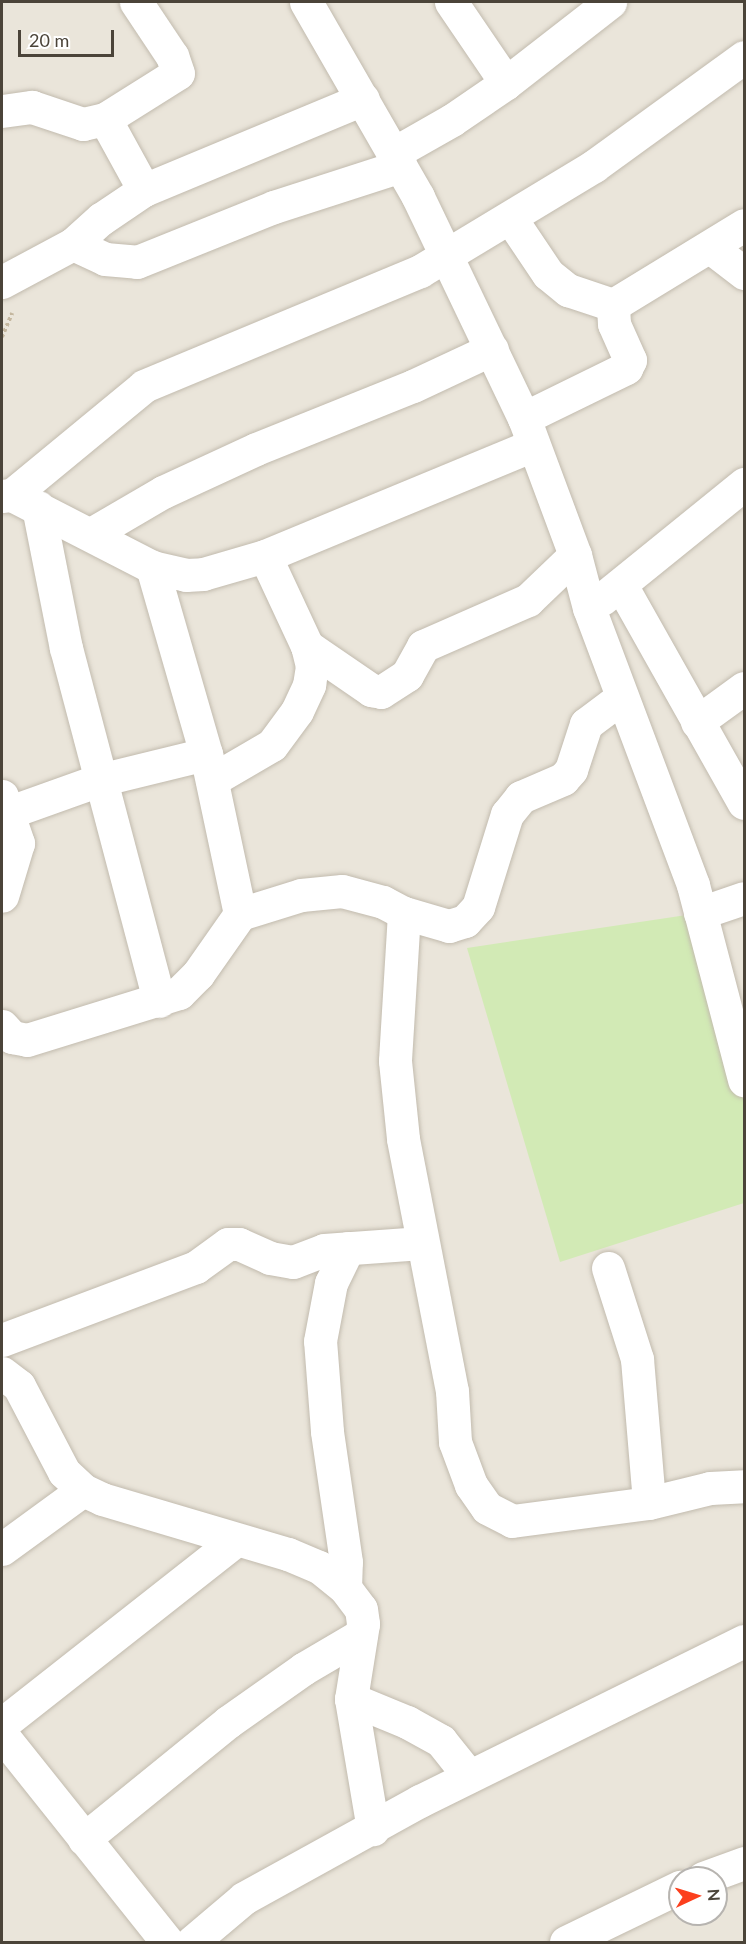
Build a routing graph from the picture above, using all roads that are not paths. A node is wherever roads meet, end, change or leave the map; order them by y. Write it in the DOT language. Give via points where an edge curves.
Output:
graph roads {
  1 [pos="136,2"];
  2 [pos="306,2"];
  3 [pos="451,2"];
  4 [pos="610,2"];
  5 [pos="744,57"];
  6 [pos="506,82"];
  7 [pos="363,99"];
  8 [pos="2,111"];
  9 [pos="105,119"];
  10 [pos="398,160"];
  11 [pos="144,190"];
  12 [pos="511,219"];
  13 [pos="744,225"];
  14 [pos="73,244"];
  15 [pos="710,247"];
  16 [pos="447,254"];
  17 [pos="744,273"];
  18 [pos="2,282"];
  19 [pos="613,305"];
  20 [pos="492,349"];
  21 [pos="528,431"];
  22 [pos="744,484"];
  23 [pos="17,499"];
  24 [pos="91,534"];
  25 [pos="265,555"];
  26 [pos="575,555"];
  27 [pos="152,567"];
  28 [pos="621,585"];
  29 [pos="589,608"];
  30 [pos="307,646"];
  31 [pos="744,688"];
  32 [pos="622,697"];
  33 [pos="697,722"];
  34 [pos="209,767"];
  35 [pos="99,780"];
  36 [pos="744,803"];
  37 [pos="4,804"];
  38 [pos="2,896"];
  39 [pos="744,898"];
  40 [pos="404,913"];
  41 [pos="240,914"];
  42 [pos="700,914"];
  43 [pos="159,1001"];
  44 [pos="2,1026"];
  45 [pos="744,1080"];
  46 [pos="422,1243"];
  47 [pos="348,1248"];
  48 [pos="608,1268"];
  49 [pos="2,1340"];
  50 [pos="2,1373"];
  51 [pos="744,1486"];
  52 [pos="83,1490"];
  53 [pos="649,1503"];
  54 [pos="236,1540"];
  55 [pos="2,1549"];
  56 [pos="345,1588"];
  57 [pos="361,1635"];
  58 [pos="744,1641"];
  59 [pos="351,1699"];
  60 [pos="2,1724"];
  61 [pos="2,1735"];
  62 [pos="469,1776"];
  63 [pos="373,1829"];
  64 [pos="84,1839"];
  65 [pos="744,1863"];
  66 [pos="728,1869"];
  67 [pos="668,1893"];
  68 [pos="167,1942"];
  69 [pos="192,1942"];
  70 [pos="566,1942"];
  1 -- 9 [label="street" via="172,56 178,73"];
  2 -- 7 [label="street"];
  3 -- 6 [label="street"];
  4 -- 6 [label="street"];
  5 -- 12 [label="street" via="594,166"];
  6 -- 10 [label="street"];
  7 -- 10 [label="street"];
  7 -- 11 [label="street"];
  8 -- 9 [label="street" via="32,107 83,124"];
  9 -- 11 [label="street"];
  10 -- 14 [label="street" via="137,262 105,260"];
  10 -- 16 [label="street"];
  11 -- 14 [label="street" via="100,219"];
  12 -- 16 [label="street"];
  12 -- 19 [label="street" via="548,274 568,290"];
  13 -- 15 [label="street"];
  14 -- 18 [label="street"];
  15 -- 17 [label="street"];
  15 -- 19 [label="street"];
  16 -- 20 [label="street"];
  16 -- 23 [label="street" via="400,282 144,386"];
  19 -- 21 [label="street" via="614,324 630,360 626,368"];
  20 -- 21 [label="street"];
  20 -- 24 [label="street" via="413,386 256,449 163,492"];
  21 -- 25 [label="street"];
  21 -- 26 [label="street"];
  22 -- 28 [label="street"];
  23 -- 24 [label="street"];
  23 -- 35 [label="street" via="66,648"];
  24 -- 27 [label="street"];
  25 -- 27 [label="street" via="203,574 186,575"];
  25 -- 30 [label="street"];
  26 -- 29 [label="street"];
  26 -- 30 [label="street" via="528,600 423,646 407,675 381,692 371,690"];
  27 -- 34 [label="street"];
  28 -- 29 [label="street"];
  28 -- 33 [label="street"];
  29 -- 32 [label="street"];
  30 -- 34 [label="street" via="312,666 309,685 286,728 272,745"];
  31 -- 33 [label="street"];
  32 -- 40 [label="street" via="585,724 571,771 563,779 521,797 507,814 478,907 465,921 449,926"];
  32 -- 42 [label="street"];
  33 -- 36 [label="street"];
  34 -- 35 [label="street"];
  34 -- 41 [label="street"];
  35 -- 37 [label="street"];
  35 -- 43 [label="street"];
  37 -- 38 [label="street" via="17,853"];
  39 -- 42 [label="street"];
  40 -- 41 [label="street" via="383,902 342,891 301,895"];
  40 -- 46 [label="street" via="396,1070 403,1139"];
  41 -- 43 [label="street" via="190,984"];
  42 -- 45 [label="street"];
  43 -- 44 [label="street" via="27,1040 12,1037"];
  46 -- 47 [label="street"];
  46 -- 53 [label="street" via="452,1391 455,1443 471,1485 487,1508 512,1521"];
  47 -- 49 [label="street" via="314,1251 293,1262 228,1244 196,1268"];
  47 -- 56 [label="street" via="331,1283 320,1341 327,1431 346,1562"];
  48 -- 53 [label="street" via="637,1359"];
  50 -- 52 [label="street" via="19,1386 64,1472"];
  51 -- 53 [label="street" via="710,1488"];
  52 -- 54 [label="street"];
  52 -- 55 [label="street"];
  54 -- 56 [label="street" via="319,1567"];
  54 -- 60 [label="street"];
  56 -- 57 [label="street" via="361,1610"];
  57 -- 59 [label="street"];
  57 -- 64 [label="street" via="303,1669 228,1722"];
  58 -- 62 [label="street"];
  59 -- 62 [label="street" via="441,1741"];
  59 -- 63 [label="street"];
  61 -- 64 [label="street"];
  62 -- 63 [label="street"];
  63 -- 69 [label="street" via="244,1898"];
  64 -- 68 [label="street"];
  65 -- 66 [label="street"];
  67 -- 70 [label="street"];
}
